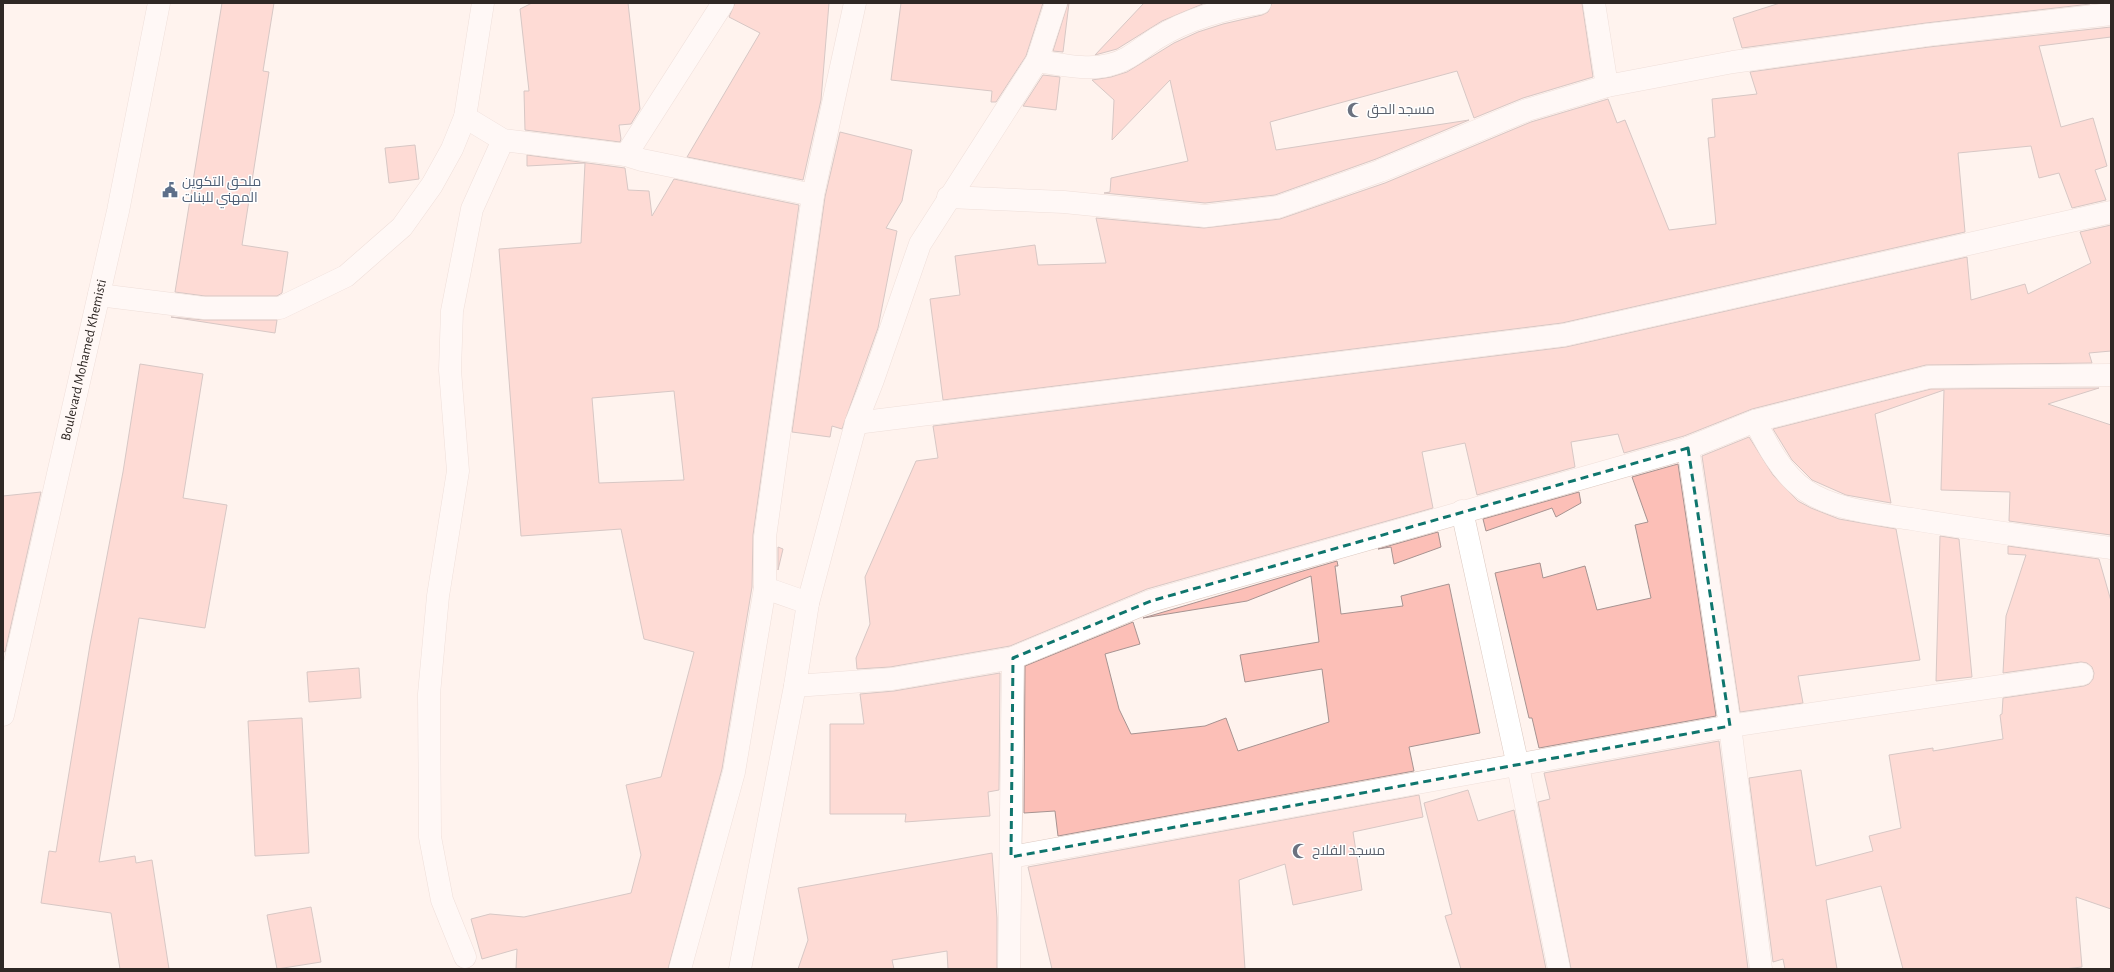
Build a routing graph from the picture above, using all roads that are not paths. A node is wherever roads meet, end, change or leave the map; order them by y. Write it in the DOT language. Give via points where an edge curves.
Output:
graph roads {
  1 [pos="160,3"];
  2 [pos="483,3"];
  3 [pos="723,3"];
  4 [pos="855,3"];
  5 [pos="1056,3"];
  6 [pos="1260,3"];
  7 [pos="1594,3"];
  8 [pos="2111,14"];
  9 [pos="1037,61"];
  10 [pos="1606,86"];
  11 [pos="465,116"];
  12 [pos="504,140"];
  13 [pos="626,155"];
  14 [pos="813,195"];
  15 [pos="948,197"];
  16 [pos="2111,212"];
  17 [pos="99,295"];
  18 [pos="2111,375"];
  19 [pos="1755,422"];
  20 [pos="856,423"];
  21 [pos="1688,448"];
  22 [pos="1462,511"];
  23 [pos="2111,548"];
  24 [pos="765,588"];
  25 [pos="808,603"];
  26 [pos="1013,658"];
  27 [pos="2082,674"];
  28 [pos="795,686"];
  29 [pos="3,715"];
  30 [pos="1730,726"];
  31 [pos="1518,766"];
  32 [pos="1011,857"];
  33 [pos="465,956"];
  34 [pos="680,969"];
  35 [pos="740,969"];
  36 [pos="1009,969"];
  37 [pos="1559,969"];
  38 [pos="1761,969"];
  1 -- 17 [label="street, Boulevard Mohamed Khemisti"];
  2 -- 11 [label="street"];
  3 -- 13 [label="street"];
  4 -- 14 [label="street"];
  5 -- 9 [label="street"];
  6 -- 9 [label="street" via="1185,24 1157,38 1134,55 1110,65 1085,68"];
  7 -- 10 [label="street"];
  8 -- 10 [label="street" via="1926,35 1732,62"];
  9 -- 15 [label="street"];
  10 -- 15 [label="street" via="1527,110 1380,171 1278,207 1205,216 1064,202"];
  11 -- 12 [label="street"];
  11 -- 17 [label="street" via="452,149 435,179 402,227 346,276 280,308 204,308"];
  12 -- 13 [label="street"];
  12 -- 33 [label="street" via="472,209 452,311 450,370 458,471 438,596 429,694 430,837 442,900"];
  13 -- 14 [label="street"];
  14 -- 24 [label="street" via="765,536"];
  15 -- 20 [label="street" via="920,244"];
  16 -- 20 [label="street" via="1564,335"];
  17 -- 29 [label="street, Boulevard Mohamed Khemisti"];
  18 -- 19 [label="street" via="1929,377"];
  19 -- 21 [label="street"];
  19 -- 23 [label="street" via="1767,446 1804,490 1832,503 1878,514 1946,525"];
  20 -- 25 [label="street"];
  21 -- 22 [label="street"];
  21 -- 30 [label="street"];
  22 -- 26 [label="street" via="1151,600"];
  22 -- 31 [label="street"];
  24 -- 25 [label="street"];
  24 -- 34 [label="street" via="734,772"];
  25 -- 28 [label="street"];
  26 -- 28 [label="street" via="892,679"];
  26 -- 32 [label="street"];
  27 -- 30 [label="street"];
  28 -- 35 [label="street"];
  30 -- 31 [label="street"];
  30 -- 38 [label="street"];
  31 -- 32 [label="street"];
  31 -- 37 [label="street"];
  32 -- 36 [label="street"];
}
